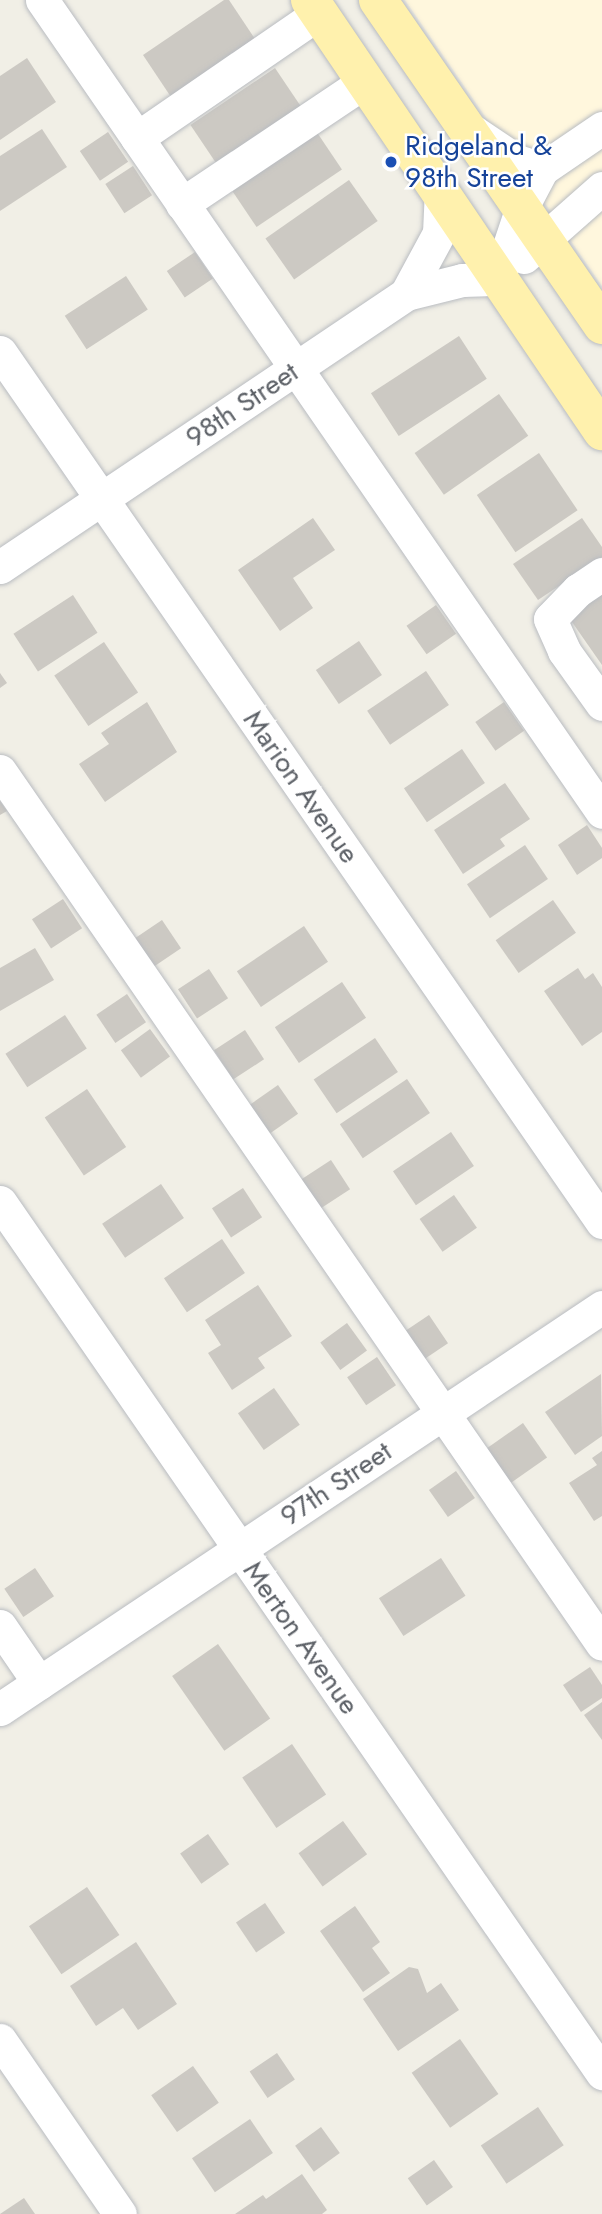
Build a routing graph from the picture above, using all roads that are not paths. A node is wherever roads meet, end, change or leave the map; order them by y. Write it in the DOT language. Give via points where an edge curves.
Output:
graph roads {
  1 [pos="42,0"];
  2 [pos="378,0"];
  3 [pos="315,7"];
  4 [pos="366,80"];
  5 [pos="465,126"];
  6 [pos="602,128"];
  7 [pos="137,138"];
  8 [pos="542,169"];
  9 [pos="602,187"];
  10 [pos="441,189"];
  11 [pos="182,204"];
  12 [pos="528,222"];
  13 [pos="498,279"];
  14 [pos="407,294"];
  15 [pos="602,325"];
  16 [pos="0,352"];
  17 [pos="297,369"];
  18 [pos="602,431"];
  19 [pos="102,499"];
  20 [pos="0,567"];
  21 [pos="602,574"];
  22 [pos="602,704"];
  23 [pos="0,771"];
  24 [pos="602,812"];
  25 [pos="0,1202"];
  26 [pos="602,1222"];
  27 [pos="602,1307"];
  28 [pos="443,1413"];
  29 [pos="240,1549"];
  30 [pos="0,1626"];
  31 [pos="602,1644"];
  32 [pos="39,1683"];
  33 [pos="0,1709"];
  34 [pos="0,2040"];
  35 [pos="602,2073"];
  36 [pos="120,2214"];
  1 -- 7 [label="street"];
  2 -- 5 [label="main road"];
  3 -- 4 [label="main road"];
  3 -- 7 [label="street"];
  4 -- 10 [label="main road"];
  4 -- 11 [label="street"];
  4 -- 12 [label="main road" via="456,171"];
  5 -- 8 [label="street" via="517,161"];
  5 -- 12 [label="main road"];
  6 -- 8 [label="street"];
  7 -- 11 [label="street"];
  8 -- 12 [label="street"];
  9 -- 12 [label="street" via="572,211"];
  10 -- 13 [label="main road"];
  10 -- 14 [label="street" via="439,233"];
  11 -- 17 [label="street"];
  12 -- 13 [label="street"];
  12 -- 15 [label="main road"];
  13 -- 14 [label="street, 98th Street" via="462,280"];
  13 -- 18 [label="main road"];
  14 -- 17 [label="street, 98th Street"];
  16 -- 19 [label="street, Marion Avenue"];
  17 -- 19 [label="street, 98th Street"];
  17 -- 24 [label="street"];
  19 -- 20 [label="street, 98th Street"];
  19 -- 26 [label="street, Marion Avenue"];
  21 -- 22 [label="street" via="578,590 550,620 564,652"];
  23 -- 28 [label="street"];
  25 -- 29 [label="street, Merton Avenue"];
  27 -- 28 [label="street, 97th Street"];
  28 -- 29 [label="street, 97th Street"];
  28 -- 31 [label="street"];
  29 -- 32 [label="street, 97th Street"];
  29 -- 35 [label="street, Merton Avenue"];
  30 -- 32 [label="street"];
  32 -- 33 [label="street, 97th Street"];
  34 -- 36 [label="street"];
}
